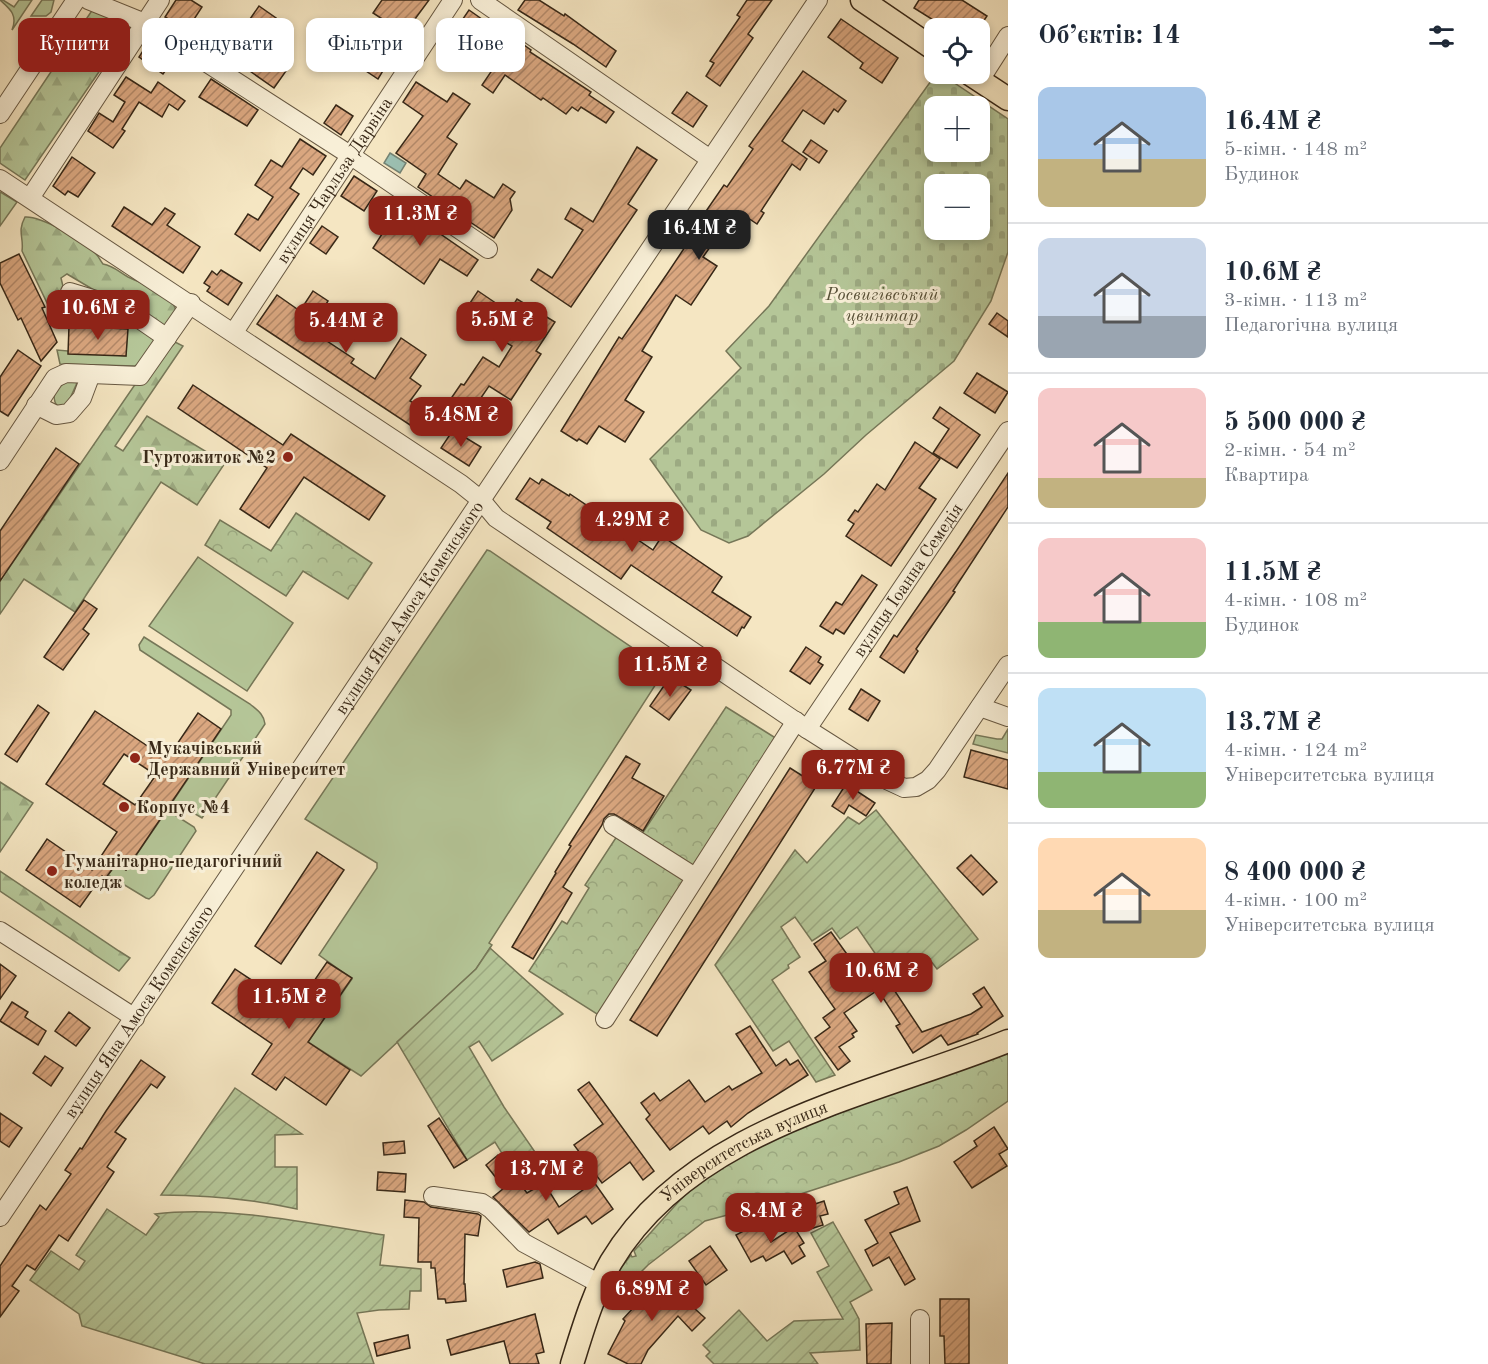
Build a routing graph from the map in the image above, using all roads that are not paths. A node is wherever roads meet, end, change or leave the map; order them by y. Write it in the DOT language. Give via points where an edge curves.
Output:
graph roads {
  1 [pos="76,0"];
  2 [pos="88,0"];
  3 [pos="160,0"];
  4 [pos="453,0"];
  5 [pos="480,0"];
  6 [pos="818,0"];
  7 [pos="862,0"];
  8 [pos="148,18"];
  9 [pos="142,22"];
  10 [pos="142,28"];
  11 [pos="1008,36"];
  12 [pos="924,42"];
  13 [pos="990,58"];
  14 [pos="221,72"];
  15 [pos="986,84"];
  16 [pos="1008,99"];
  17 [pos="0,114"];
  18 [pos="350,155"];
  19 [pos="710,159"];
  20 [pos="0,179"];
  21 [pos="30,198"];
  22 [pos="489,249"];
  23 [pos="70,292"];
  24 [pos="191,303"];
  25 [pos="234,332"];
  26 [pos="167,338"];
  27 [pos="91,374"];
  28 [pos="36,405"];
  29 [pos="1008,431"];
  30 [pos="0,461"];
  31 [pos="481,500"];
  32 [pos="1008,665"];
  33 [pos="980,707"];
  34 [pos="1008,717"];
  35 [pos="801,725"];
  36 [pos="613,825"];
  37 [pos="695,877"];
  38 [pos="1,933"];
  39 [pos="135,1018"];
  40 [pos="604,1019"];
  41 [pos="1008,1041"];
  42 [pos="433,1196"];
  43 [pos="0,1217"];
  44 [pos="600,1284"];
  45 [pos="920,1319"];
  46 [pos="572,1364"];
  47 [pos="920,1364"];
  1 -- 17 [label="street"];
  2 -- 9 [label="street"];
  3 -- 8 [label="street"];
  4 -- 18 [label="street, вулиця Чарльза Дарвіна"];
  5 -- 19 [label="street"];
  6 -- 19 [label="street, вулиця Яна Амоса Коменського"];
  7 -- 12 [label="main road"];
  10 -- 21 [label="street"];
  11 -- 13 [label="street"];
  14 -- 18 [label="street"];
  15 -- 16 [label="main road"];
  18 -- 22 [label="street"];
  18 -- 25 [label="street, вулиця Чарльза Дарвіна"];
  19 -- 31 [label="street, вулиця Яна Амоса Коменського"];
  20 -- 21 [label="street"];
  21 -- 24 [label="street"];
  23 -- 26 [label="street" via="116,306"];
  24 -- 25 [label="street"];
  24 -- 26 [label="street"];
  25 -- 31 [label="street"];
  26 -- 27 [label="street" via="141,376"];
  27 -- 28 [label="street" via="66,373 55,378"];
  27 -- 28 [label="street" via="82,399 69,413 56,415"];
  28 -- 30 [label="street"];
  29 -- 35 [label="street, вулиця Іоанна Семедія"];
  31 -- 35 [label="street" via="496,518"];
  31 -- 39 [label="street, вулиця Яна Амоса Коменського"];
  32 -- 33 [label="street"];
  33 -- 34 [label="street"];
  33 -- 35 [label="street" via="937,770 916,787 904,788 889,781"];
  35 -- 37 [label="street, вулиця Іоанна Семедія"];
  36 -- 37 [label="street"];
  37 -- 40 [label="street, вулиця Іоанна Семедія"];
  38 -- 39 [label="street"];
  39 -- 43 [label="street, вулиця Яна Амоса Коменського"];
  41 -- 44 [label="main road, Університетська вулиця" via="809,1113 734,1148 695,1172 647,1214 611,1262"];
  42 -- 44 [label="street" via="482,1203 524,1243"];
  44 -- 46 [label="main road, Університетська вулиця"];
  45 -- 47 [label="street"];
}
